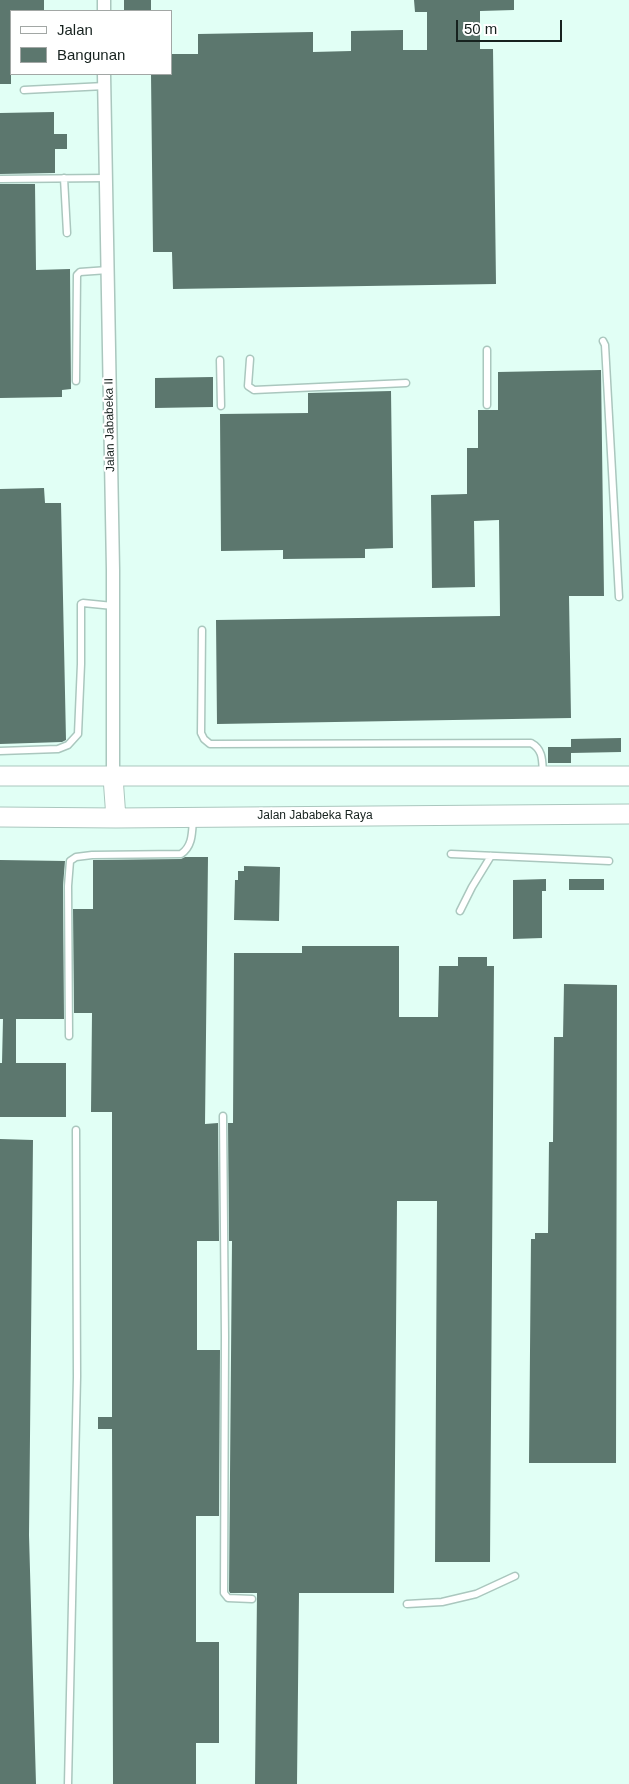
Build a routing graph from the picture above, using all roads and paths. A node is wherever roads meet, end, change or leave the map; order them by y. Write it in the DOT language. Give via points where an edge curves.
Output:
graph roads {
  1 [pos="105,80"];
  2 [pos="24,90"];
  3 [pos="64,178"];
  4 [pos="106,178"];
  5 [pos="0,179"];
  6 [pos="66,233"];
  7 [pos="108,270"];
  8 [pos="603,341"];
  9 [pos="486,350"];
  10 [pos="220,360"];
  11 [pos="250,360"];
  12 [pos="76,381"];
  13 [pos="406,383"];
  14 [pos="487,405"];
  15 [pos="221,406"];
  16 [pos="618,597"];
  17 [pos="113,606"];
  18 [pos="202,630"];
  19 [pos="0,750"];
  20 [pos="0,776"];
  21 [pos="543,776"];
  22 [pos="621,776"];
  23 [pos="113,777"];
  24 [pos="620,814"];
  25 [pos="0,817"];
  26 [pos="193,817"];
  27 [pos="116,818"];
  28 [pos="451,854"];
  29 [pos="490,856"];
  30 [pos="609,861"];
  31 [pos="460,911"];
  32 [pos="69,1036"];
  33 [pos="223,1116"];
  34 [pos="76,1130"];
  35 [pos="515,1576"];
  36 [pos="252,1599"];
  37 [pos="407,1604"];
  38 [pos="68,1784"];
  1 -- 2 [label="lane"];
  1 -- 4 [label="street, Jalan Jababeka II"];
  3 -- 4 [label="lane"];
  3 -- 5 [label="lane"];
  3 -- 6 [label="lane"];
  4 -- 7 [label="street, Jalan Jababeka II"];
  7 -- 12 [label="lane" via="77,275"];
  7 -- 17 [label="street, Jalan Jababeka II"];
  8 -- 16 [label="lane"];
  9 -- 14 [label="lane"];
  10 -- 15 [label="lane"];
  11 -- 13 [label="lane" via="248,386 254,390"];
  17 -- 19 [label="lane" via="81,604 78,734 68,746 58,749"];
  17 -- 23 [label="street, Jalan Jababeka II"];
  18 -- 21 [label="lane" via="201,733 210,744 531,742 539,748"];
  20 -- 23 [label="main road"];
  21 -- 22 [label="main road"];
  21 -- 23 [label="main road"];
  23 -- 27 [label="main road"];
  24 -- 26 [label="main road, Jalan Jababeka Raya"];
  25 -- 27 [label="main road, Jalan Jababeka Raya"];
  26 -- 27 [label="main road, Jalan Jababeka Raya"];
  26 -- 32 [label="lane" via="191,842 181,854 92,856 70,860"];
  28 -- 29 [label="lane"];
  29 -- 30 [label="lane"];
  29 -- 31 [label="lane"];
  33 -- 36 [label="lane" via="224,1593 228,1598"];
  34 -- 38 [label="lane" via="77,1377"];
  35 -- 37 [label="lane" via="476,1594 442,1602"];
}
